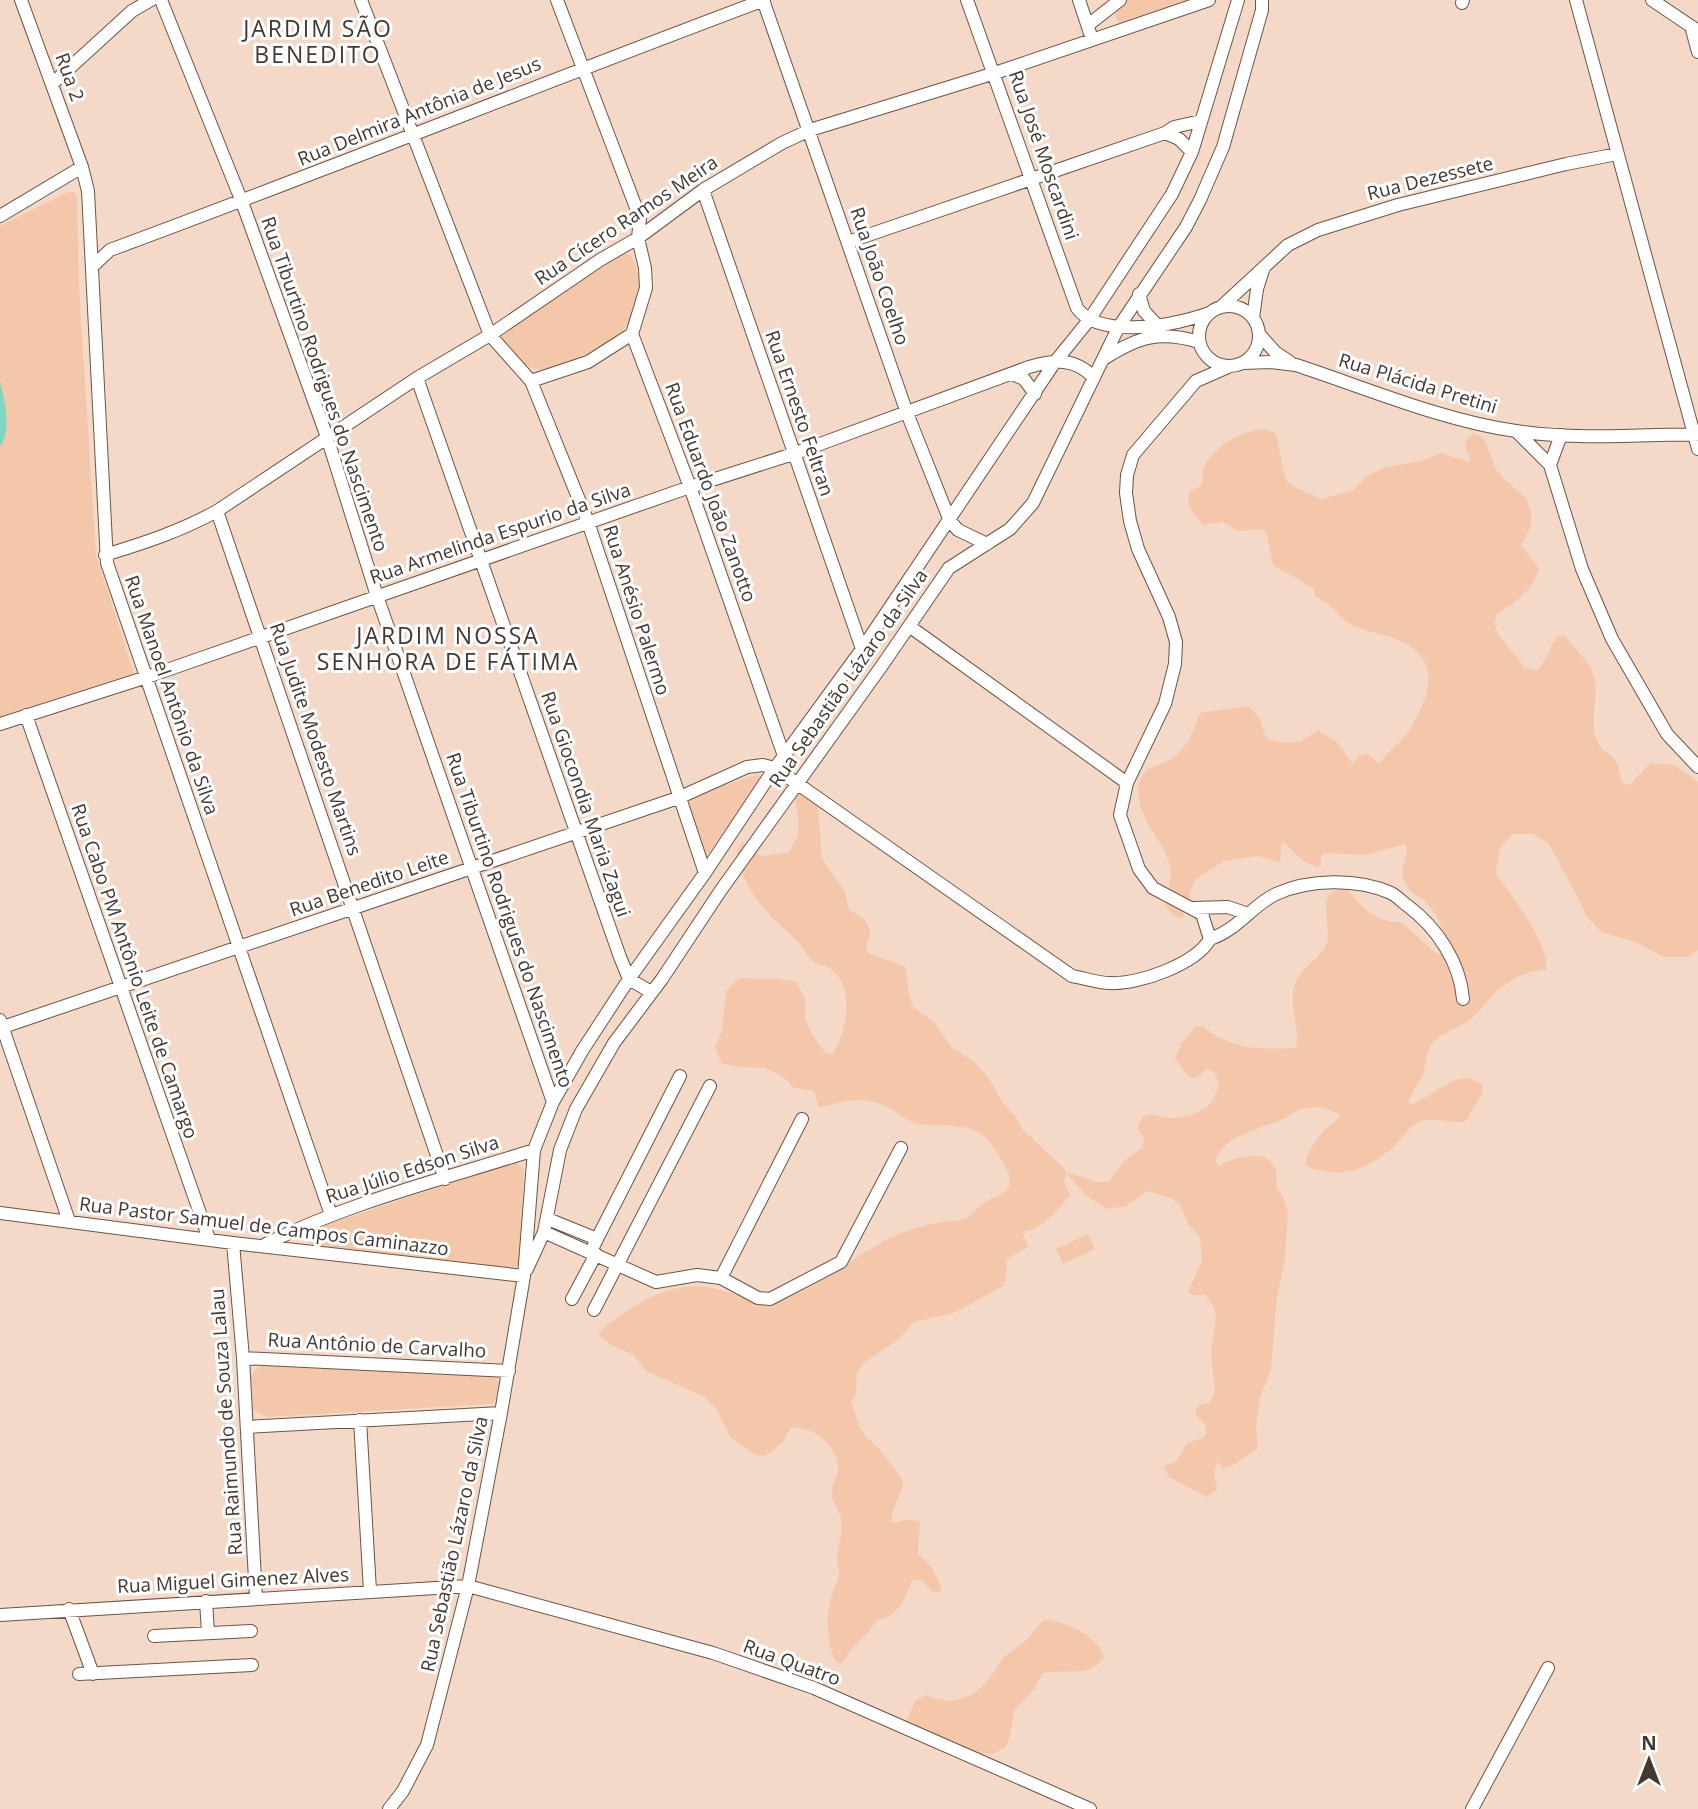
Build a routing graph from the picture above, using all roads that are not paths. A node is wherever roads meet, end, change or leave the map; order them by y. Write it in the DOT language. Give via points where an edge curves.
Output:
graph roads {
  1 [pos="21,0"];
  2 [pos="151,0"];
  3 [pos="161,0"];
  4 [pos="361,0"];
  5 [pos="557,0"];
  6 [pos="764,0"];
  7 [pos="967,0"];
  8 [pos="1079,0"];
  9 [pos="1120,0"];
  10 [pos="1209,0"];
  11 [pos="1238,0"];
  12 [pos="1262,0"];
  13 [pos="1576,0"];
  14 [pos="1652,0"];
  15 [pos="1694,29"];
  16 [pos="1090,32"];
  17 [pos="1698,52"];
  18 [pos="583,67"];
  19 [pos="995,72"];
  20 [pos="52,84"];
  21 [pos="1201,121"];
  22 [pos="810,130"];
  23 [pos="1165,133"];
  24 [pos="411,135"];
  25 [pos="1192,152"];
  26 [pos="1617,154"];
  27 [pos="82,167"];
  28 [pos="1031,180"];
  29 [pos="703,190"];
  30 [pos="242,201"];
  31 [pos="0,216"];
  32 [pos="638,238"];
  33 [pos="848,242"];
  34 [pos="93,266"];
  35 [pos="1264,266"];
  36 [pos="1139,294"];
  37 [pos="1215,310"];
  38 [pos="1253,318"];
  39 [pos="1088,320"];
  40 [pos="1156,324"];
  41 [pos="1118,328"];
  42 [pos="632,334"];
  43 [pos="1259,334"];
  44 [pos="489,335"];
  45 [pos="1200,346"];
  46 [pos="1104,358"];
  47 [pos="1055,362"];
  48 [pos="1243,363"];
  49 [pos="1296,365"];
  50 [pos="1228,366"];
  51 [pos="1012,374"];
  52 [pos="417,378"];
  53 [pos="1094,378"];
  54 [pos="531,382"];
  55 [pos="1196,382"];
  56 [pos="1035,394"];
  57 [pos="906,412"];
  58 [pos="1517,432"];
  59 [pos="1696,434"];
  60 [pos="1561,435"];
  61 [pos="327,437"];
  62 [pos="1698,449"];
  63 [pos="793,454"];
  64 [pos="1550,465"];
  65 [pos="690,487"];
  66 [pos="218,511"];
  67 [pos="950,521"];
  68 [pos="588,523"];
  69 [pos="987,544"];
  70 [pos="105,555"];
  71 [pos="481,560"];
  72 [pos="377,596"];
  73 [pos="909,626"];
  74 [pos="261,637"];
  75 [pos="862,649"];
  76 [pos="147,677"];
  77 [pos="26,715"];
  78 [pos="0,724"];
  79 [pos="784,756"];
  80 [pos="1698,767"];
  81 [pos="773,772"];
  82 [pos="1127,783"];
  83 [pos="795,787"];
  84 [pos="678,798"];
  85 [pos="575,834"];
  86 [pos="471,868"];
  87 [pos="705,873"];
  88 [pos="353,908"];
  89 [pos="1193,908"];
  90 [pos="1248,914"];
  91 [pos="1210,939"];
  92 [pos="237,948"];
  93 [pos="629,979"];
  94 [pos="120,987"];
  95 [pos="652,992"];
  96 [pos="1463,999"];
  97 [pos="1,1025"];
  98 [pos="680,1076"];
  99 [pos="710,1086"];
  100 [pos="553,1102"];
  101 [pos="802,1119"];
  102 [pos="901,1148"];
  103 [pos="534,1150"];
  104 [pos="445,1178"];
  105 [pos="0,1213"];
  106 [pos="331,1215"];
  107 [pos="548,1219"];
  108 [pos="69,1221"];
  109 [pos="544,1232"];
  110 [pos="597,1238"];
  111 [pos="209,1239"];
  112 [pos="233,1243"];
  113 [pos="264,1246"];
  114 [pos="594,1252"];
  115 [pos="618,1263"];
  116 [pos="525,1270"];
  117 [pos="721,1278"];
  118 [pos="572,1299"];
  119 [pos="594,1310"];
  120 [pos="243,1359"];
  121 [pos="509,1371"];
  122 [pos="501,1413"];
  123 [pos="360,1420"];
  124 [pos="247,1427"];
  125 [pos="468,1586"];
  126 [pos="370,1591"];
  127 [pos="256,1598"];
  128 [pos="206,1601"];
  129 [pos="69,1609"];
  130 [pos="0,1615"];
  131 [pos="251,1631"];
  132 [pos="208,1633"];
  133 [pos="154,1636"];
  134 [pos="252,1665"];
  135 [pos="1548,1668"];
  136 [pos="79,1674"];
  137 [pos="93,1674"];
  138 [pos="389,1809"];
  139 [pos="1090,1809"];
  140 [pos="1472,1809"];
  1 -- 20 [label="street, Rua 2"];
  2 -- 20 [label="street" via="132,11"];
  3 -- 30 [label="street, Rua Tiburtino Rodrigues do Nascimento"];
  4 -- 24 [label="street"];
  5 -- 18 [label="street"];
  6 -- 18 [label="street, Rua Delmira Antônia de Jesus"];
  6 -- 22 [label="street, Rua João Coelho"];
  7 -- 19 [label="street, Rua José Moscardini"];
  8 -- 16 [label="street"];
  9 -- 16 [label="street"];
  10 -- 16 [label="street, Rua Cícero Ramos Meira"];
  11 -- 21 [label="street, Rua Sebastião Lázaro da Silva"];
  12 -- 36 [label="street, Rua Sebastião Lázaro da Silva" via="1223,147 1186,227"];
  13 -- 26 [label="street"];
  14 -- 15 [label="street"];
  15 -- 17 [label="street"];
  16 -- 19 [label="street, Rua Cícero Ramos Meira"];
  18 -- 24 [label="street, Rua Delmira Antônia de Jesus"];
  18 -- 32 [label="street" via="640,218"];
  19 -- 22 [label="street, Rua Cícero Ramos Meira"];
  19 -- 28 [label="street, Rua José Moscardini"];
  20 -- 27 [label="street, Rua 2"];
  21 -- 23 [label="street"];
  21 -- 25 [label="street, Rua Sebastião Lázaro da Silva"];
  22 -- 29 [label="street, Rua Cícero Ramos Meira"];
  22 -- 33 [label="street, Rua João Coelho"];
  23 -- 25 [label="street"];
  23 -- 28 [label="street"];
  24 -- 30 [label="street, Rua Delmira Antônia de Jesus"];
  24 -- 44 [label="street"];
  25 -- 39 [label="street, Rua Sebastião Lázaro da Silva" via="1159,216"];
  26 -- 35 [label="street, Rua Dezessete" via="1363,215 1288,245"];
  26 -- 59 [label="street"];
  27 -- 31 [label="street"];
  27 -- 34 [label="street, Rua Manoel Antônio da Silva"];
  28 -- 33 [label="street"];
  28 -- 39 [label="street, Rua José Moscardini" via="1077,308"];
  29 -- 32 [label="street, Rua Cícero Ramos Meira"];
  29 -- 63 [label="street, Rua Ernesto Feltran"];
  30 -- 34 [label="street, Rua Delmira Antônia de Jesus" via="110,250"];
  30 -- 61 [label="street, Rua Tiburtino Rodrigues do Nascimento"];
  32 -- 42 [label="street" via="646,288"];
  32 -- 44 [label="street, Rua Cícero Ramos Meira"];
  33 -- 57 [label="street, Rua João Coelho"];
  34 -- 70 [label="street, Rua Manoel Antônio da Silva"];
  35 -- 37 [label="street, Rua Dezessete"];
  35 -- 38 [label="street"];
  36 -- 40 [label="street" via="1144,311"];
  36 -- 41 [label="street, Rua Sebastião Lázaro da Silva"];
  37 -- 38 [label="street" via="1239,308"];
  37 -- 40 [label="street" via="1194,319"];
  37 -- 45 [label="street" via="1200,326"];
  38 -- 43 [label="street"];
  39 -- 41 [label="street"];
  39 -- 47 [label="street, Rua Sebastião Lázaro da Silva"];
  40 -- 41 [label="street"];
  41 -- 46 [label="street, Rua Sebastião Lázaro da Silva"];
  42 -- 54 [label="street" via="589,362"];
  42 -- 65 [label="street, Rua Eduardo João Zanotto"];
  43 -- 48 [label="street" via="1256,351"];
  43 -- 49 [label="street, Rua Plácida Pretini" via="1275,352"];
  44 -- 52 [label="street, Rua Cícero Ramos Meira"];
  44 -- 54 [label="street, Rua Anésio Palermo"];
  45 -- 46 [label="street" via="1182,337 1159,336 1125,345"];
  45 -- 50 [label="street" via="1212,362"];
  45 -- 55 [label="street"];
  46 -- 53 [label="street, Rua Sebastião Lázaro da Silva"];
  47 -- 51 [label="street, Rua Armelinda Espurio da Silva"];
  47 -- 53 [label="street" via="1077,364"];
  47 -- 56 [label="street, Rua Sebastião Lázaro da Silva"];
  48 -- 49 [label="street, Rua Plácida Pretini"];
  48 -- 50 [label="street"];
  49 -- 58 [label="street, Rua Plácida Pretini" via="1463,420"];
  50 -- 55 [label="street"];
  51 -- 56 [label="street" via="1024,379"];
  51 -- 57 [label="street, Rua Armelinda Espurio da Silva"];
  52 -- 61 [label="street, Rua Cícero Ramos Meira"];
  52 -- 71 [label="street, Rua Giocondia Maria Zagui"];
  53 -- 69 [label="street, Rua Sebastião Lázaro da Silva" via="1032,503 1010,529"];
  54 -- 68 [label="street, Rua Anésio Palermo"];
  55 -- 82 [label="street" via="1133,455 1127,475 1130,521 1138,549 1176,642 1165,704"];
  56 -- 67 [label="street, Rua Sebastião Lázaro da Silva"];
  57 -- 63 [label="street, Rua Armelinda Espurio da Silva"];
  57 -- 67 [label="street, Rua João Coelho"];
  58 -- 60 [label="street, Rua Plácida Pretini"];
  58 -- 64 [label="street"];
  59 -- 60 [label="street, Rua Plácida Pretini"];
  59 -- 62 [label="street"];
  60 -- 64 [label="street"];
  61 -- 66 [label="street, Rua Cícero Ramos Meira"];
  61 -- 72 [label="street, Rua Tiburtino Rodrigues do Nascimento"];
  63 -- 65 [label="street, Rua Armelinda Espurio da Silva"];
  63 -- 75 [label="street, Rua Ernesto Feltran"];
  64 -- 80 [label="street" via="1593,599 1612,639 1667,734"];
  65 -- 68 [label="street, Rua Armelinda Espurio da Silva"];
  65 -- 79 [label="street, Rua Eduardo João Zanotto"];
  66 -- 70 [label="street, Rua Cícero Ramos Meira" via="159,539"];
  66 -- 74 [label="street, Rua Judite Modesto Martins"];
  67 -- 69 [label="street"];
  67 -- 75 [label="street, Rua Sebastião Lázaro da Silva"];
  68 -- 71 [label="street, Rua Armelinda Espurio da Silva"];
  68 -- 84 [label="street, Rua Anésio Palermo"];
  69 -- 73 [label="street, Rua Sebastião Lázaro da Silva" via="948,568"];
  70 -- 76 [label="street, Rua Manoel Antônio da Silva"];
  71 -- 72 [label="street, Rua Armelinda Espurio da Silva"];
  71 -- 85 [label="street, Rua Giocondia Maria Zagui"];
  72 -- 74 [label="street, Rua Armelinda Espurio da Silva"];
  72 -- 86 [label="street, Rua Tiburtino Rodrigues do Nascimento"];
  73 -- 82 [label="street"];
  73 -- 83 [label="street, Rua Sebastião Lázaro da Silva"];
  74 -- 76 [label="street, Rua Armelinda Espurio da Silva"];
  74 -- 88 [label="street, Rua Judite Modesto Martins"];
  75 -- 79 [label="street, Rua Sebastião Lázaro da Silva"];
  76 -- 77 [label="street, Rua Armelinda Espurio da Silva"];
  76 -- 92 [label="street, Rua Manoel Antônio da Silva"];
  77 -- 78 [label="street, Rua Armelinda Espurio da Silva"];
  77 -- 94 [label="street, Rua Cabo PM Antônio Leite de Camargo"];
  79 -- 81 [label="street, Rua Sebastião Lázaro da Silva"];
  81 -- 83 [label="street"];
  81 -- 84 [label="street, Rua Benedito Leite" via="763,765 747,767"];
  81 -- 87 [label="street, Rua Sebastião Lázaro da Silva"];
  82 -- 89 [label="street" via="1120,815 1139,869 1153,888"];
  83 -- 91 [label="street" via="1072,976 1111,983 1131,981 1189,961"];
  83 -- 95 [label="street, Rua Sebastião Lázaro da Silva"];
  84 -- 85 [label="street, Rua Benedito Leite"];
  84 -- 87 [label="street, Rua Anésio Palermo"];
  85 -- 86 [label="street, Rua Benedito Leite"];
  85 -- 93 [label="street, Rua Giocondia Maria Zagui"];
  86 -- 88 [label="street, Rua Benedito Leite"];
  86 -- 100 [label="street, Rua Tiburtino Rodrigues do Nascimento"];
  87 -- 93 [label="street, Rua Sebastião Lázaro da Silva"];
  88 -- 92 [label="street, Rua Benedito Leite"];
  88 -- 104 [label="street, Rua Judite Modesto Martins"];
  89 -- 90 [label="street" via="1228,907"];
  89 -- 91 [label="street" via="1202,914"];
  90 -- 91 [label="street" via="1227,933"];
  90 -- 96 [label="street" via="1275,895 1316,883 1357,883 1392,893 1427,920 1455,963"];
  92 -- 94 [label="street, Rua Benedito Leite"];
  92 -- 106 [label="street, Rua Manoel Antônio da Silva"];
  93 -- 95 [label="street"];
  93 -- 100 [label="street, Rua Sebastião Lázaro da Silva"];
  94 -- 97 [label="street, Rua Benedito Leite"];
  94 -- 111 [label="street, Rua Cabo PM Antônio Leite de Camargo"];
  95 -- 107 [label="street, Rua Sebastião Lázaro da Silva" via="614,1043 576,1109 560,1150"];
  97 -- 108 [label="street"];
  98 -- 110 [label="street"];
  99 -- 115 [label="street"];
  100 -- 103 [label="street, Rua Sebastião Lázaro da Silva"];
  101 -- 117 [label="street"];
  102 -- 117 [label="street" via="841,1262 770,1299 758,1298"];
  103 -- 104 [label="street, Rua Júlio Edson Silva"];
  103 -- 116 [label="street, Rua Sebastião Lázaro da Silva"];
  104 -- 106 [label="street, Rua Júlio Edson Silva"];
  105 -- 108 [label="street, Rua Pastor Samuel de Campos Caminazzo"];
  106 -- 113 [label="street, Rua Júlio Edson Silva"];
  107 -- 109 [label="street, Rua Sebastião Lázaro da Silva"];
  107 -- 110 [label="street"];
  108 -- 111 [label="street, Rua Pastor Samuel de Campos Caminazzo"];
  109 -- 114 [label="street"];
  109 -- 116 [label="street, Rua Sebastião Lázaro da Silva"];
  110 -- 114 [label="street"];
  111 -- 112 [label="street, Rua Pastor Samuel de Campos Caminazzo"];
  112 -- 113 [label="street, Rua Pastor Samuel de Campos Caminazzo"];
  112 -- 120 [label="street, Rua Raimundo de Souza Lalau"];
  113 -- 116 [label="street, Rua Pastor Samuel de Campos Caminazzo"];
  114 -- 115 [label="street"];
  114 -- 118 [label="street"];
  115 -- 117 [label="street" via="656,1282 697,1275"];
  115 -- 119 [label="street"];
  116 -- 121 [label="street, Rua Sebastião Lázaro da Silva"];
  120 -- 121 [label="street, Rua Antônio de Carvalho"];
  120 -- 124 [label="street, Rua Raimundo de Souza Lalau"];
  121 -- 122 [label="street, Rua Sebastião Lázaro da Silva"];
  122 -- 123 [label="street"];
  122 -- 125 [label="street, Rua Sebastião Lázaro da Silva"];
  123 -- 124 [label="street"];
  123 -- 126 [label="street"];
  124 -- 127 [label="street, Rua Raimundo de Souza Lalau"];
  125 -- 126 [label="street, Rua Miguel Gimenez Alves"];
  125 -- 138 [label="street, Rua Sebastião Lázaro da Silva" via="427,1745"];
  125 -- 139 [label="street, Rua Quatro" via="713,1653 814,1688"];
  126 -- 127 [label="street, Rua Miguel Gimenez Alves"];
  127 -- 128 [label="street, Rua Miguel Gimenez Alves"];
  128 -- 129 [label="street, Rua Miguel Gimenez Alves"];
  128 -- 132 [label="street"];
  129 -- 130 [label="street, Rua Miguel Gimenez Alves"];
  129 -- 137 [label="street"];
  131 -- 132 [label="street"];
  132 -- 133 [label="street"];
  134 -- 137 [label="street"];
  135 -- 140 [label="street"];
  136 -- 137 [label="street"];
}
